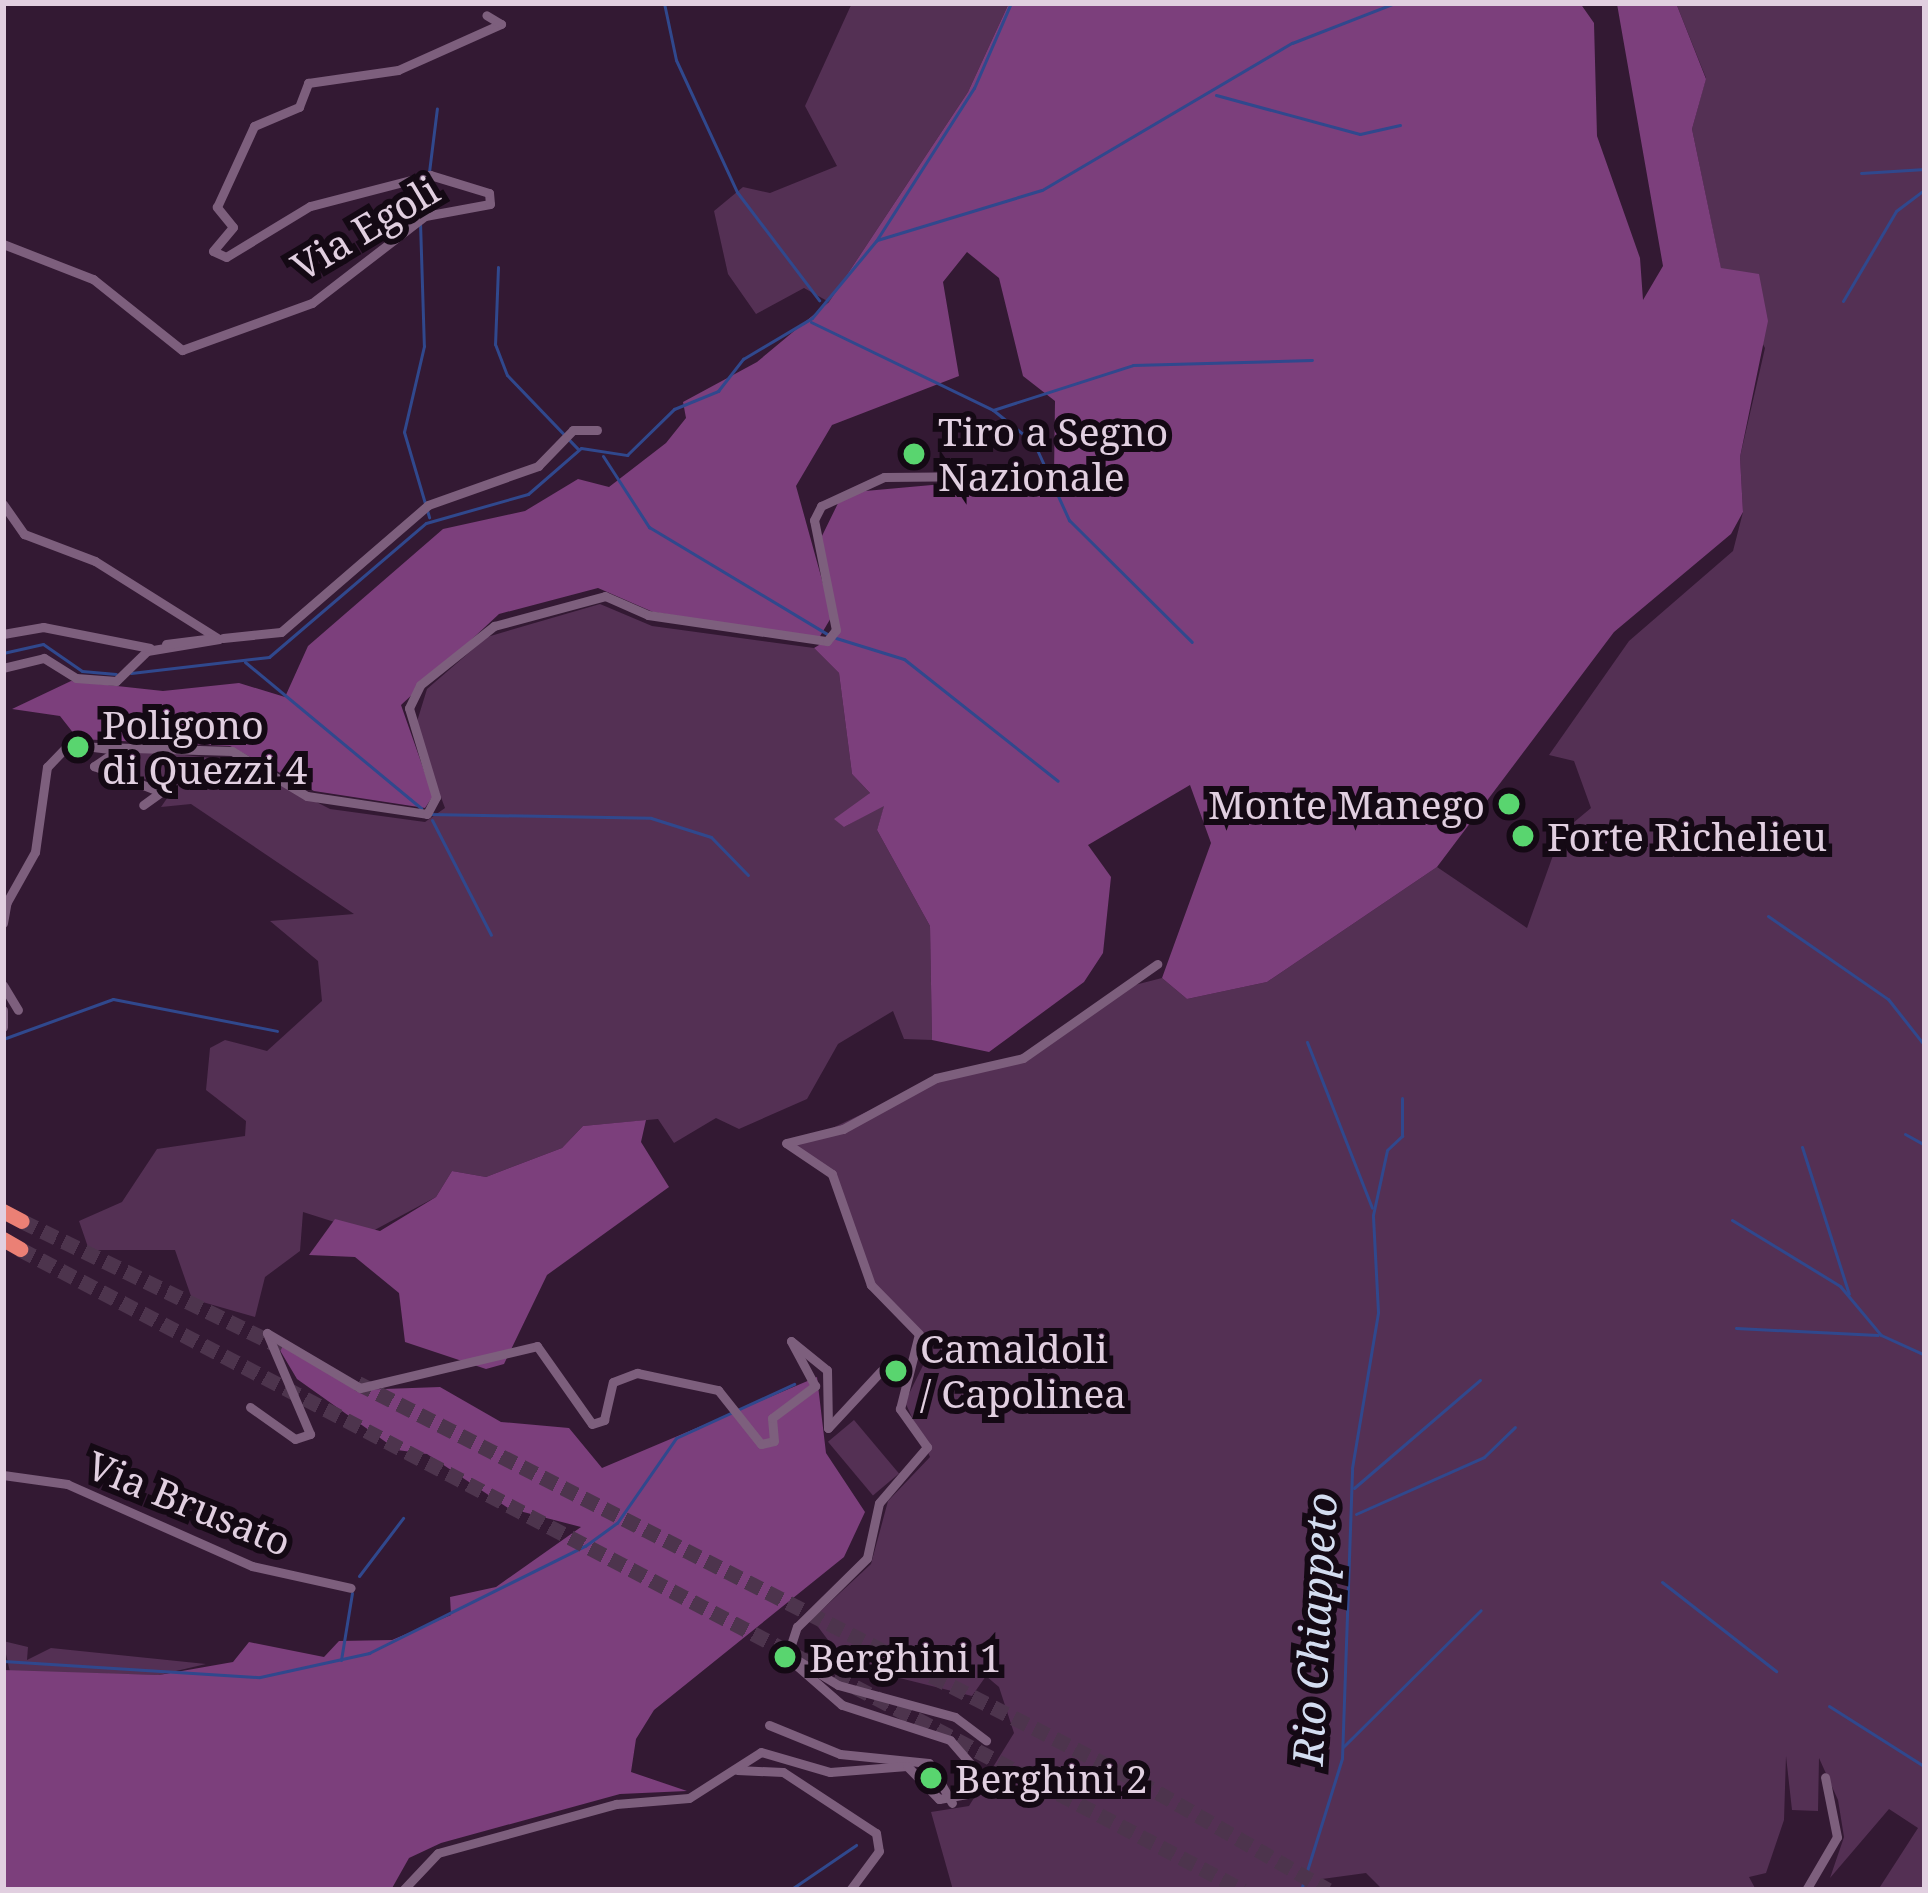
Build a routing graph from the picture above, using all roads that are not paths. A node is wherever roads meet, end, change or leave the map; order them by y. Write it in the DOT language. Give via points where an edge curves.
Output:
graph roads {
  1 [pos="485,15"];
  2 [pos="3,244"];
  3 [pos="597,430"];
  4 [pos="991,476"];
  5 [pos="3,504"];
  6 [pos="3,634"];
  7 [pos="145,653"];
  8 [pos="3,668"];
  9 [pos="83,741"];
  10 [pos="143,805"];
  11 [pos="5,905"];
  12 [pos="3,923"];
  13 [pos="1156,964"];
  14 [pos="3,985"];
  15 [pos="3,1010"];
  16 [pos="18,1010"];
  17 [pos="3,1027"];
  18 [pos="3,1211"];
  19 [pos="22,1221"];
  20 [pos="3,1239"];
  21 [pos="20,1250"];
  22 [pos="881,1372"];
  23 [pos="250,1407"];
  24 [pos="3,1475"];
  25 [pos="351,1588"];
  26 [pos="786,1652"];
  27 [pos="769,1725"];
  28 [pos="986,1740"];
  29 [pos="737,1770"];
  30 [pos="1825,1777"];
  31 [pos="952,1803"];
  32 [pos="404,1890"];
  33 [pos="850,1890"];
  34 [pos="1806,1890"];
  1 -- 2 [label="street, Via Egoli" via="502,24 398,70 308,83 299,107 254,126 217,207 233,227 213,251 237,254 310,206 430,176 491,200 425,216 312,303 187,350 93,279"];
  3 -- 7 [label="street" via="573,430 538,466 428,505 281,632"];
  4 -- 9 [label="street" via="884,477 821,506 814,520 836,630 827,641 648,615 605,596 494,626 420,685 409,709 436,797 427,814 307,796 232,751"];
  5 -- 7 [label="street" via="24,534 207,626 216,644"];
  6 -- 7 [label="street" via="43,627"];
  7 -- 8 [label="street" via="126,677 76,678 44,658"];
  9 -- 10 [label="street" via="121,752 96,768 161,792"];
  9 -- 11 [label="street" via="46,767 35,852"];
  11 -- 12 [label="street"];
  13 -- 26 [label="street" via="1023,1058 936,1078 843,1130 787,1141 832,1174 872,1285 919,1334 900,1408 926,1447 879,1503 867,1558 797,1627"];
  14 -- 16 [label="street"];
  15 -- 17 [label="street"];
  18 -- 19 [label="highway"];
  20 -- 21 [label="highway"];
  22 -- 23 [label="street" via="828,1427 826,1370 791,1341 815,1386 772,1418 774,1441 761,1444 718,1390 637,1373 613,1382 604,1420 592,1424 537,1346 360,1388 267,1333 310,1433 296,1438"];
  24 -- 25 [label="street, Via Brusato" via="67,1484 252,1566"];
  26 -- 28 [label="street" via="838,1685 955,1717"];
  26 -- 31 [label="street" via="842,1705 926,1726 963,1751 977,1786"];
  27 -- 31 [label="street" via="840,1754 929,1763"];
  29 -- 31 [label="street" via="761,1753 830,1772 907,1766"];
  29 -- 32 [label="street" via="689,1798 616,1804 438,1853"];
  29 -- 33 [label="street" via="783,1772 876,1832 879,1851"];
  30 -- 34 [label="street" via="1837,1837"];
}
